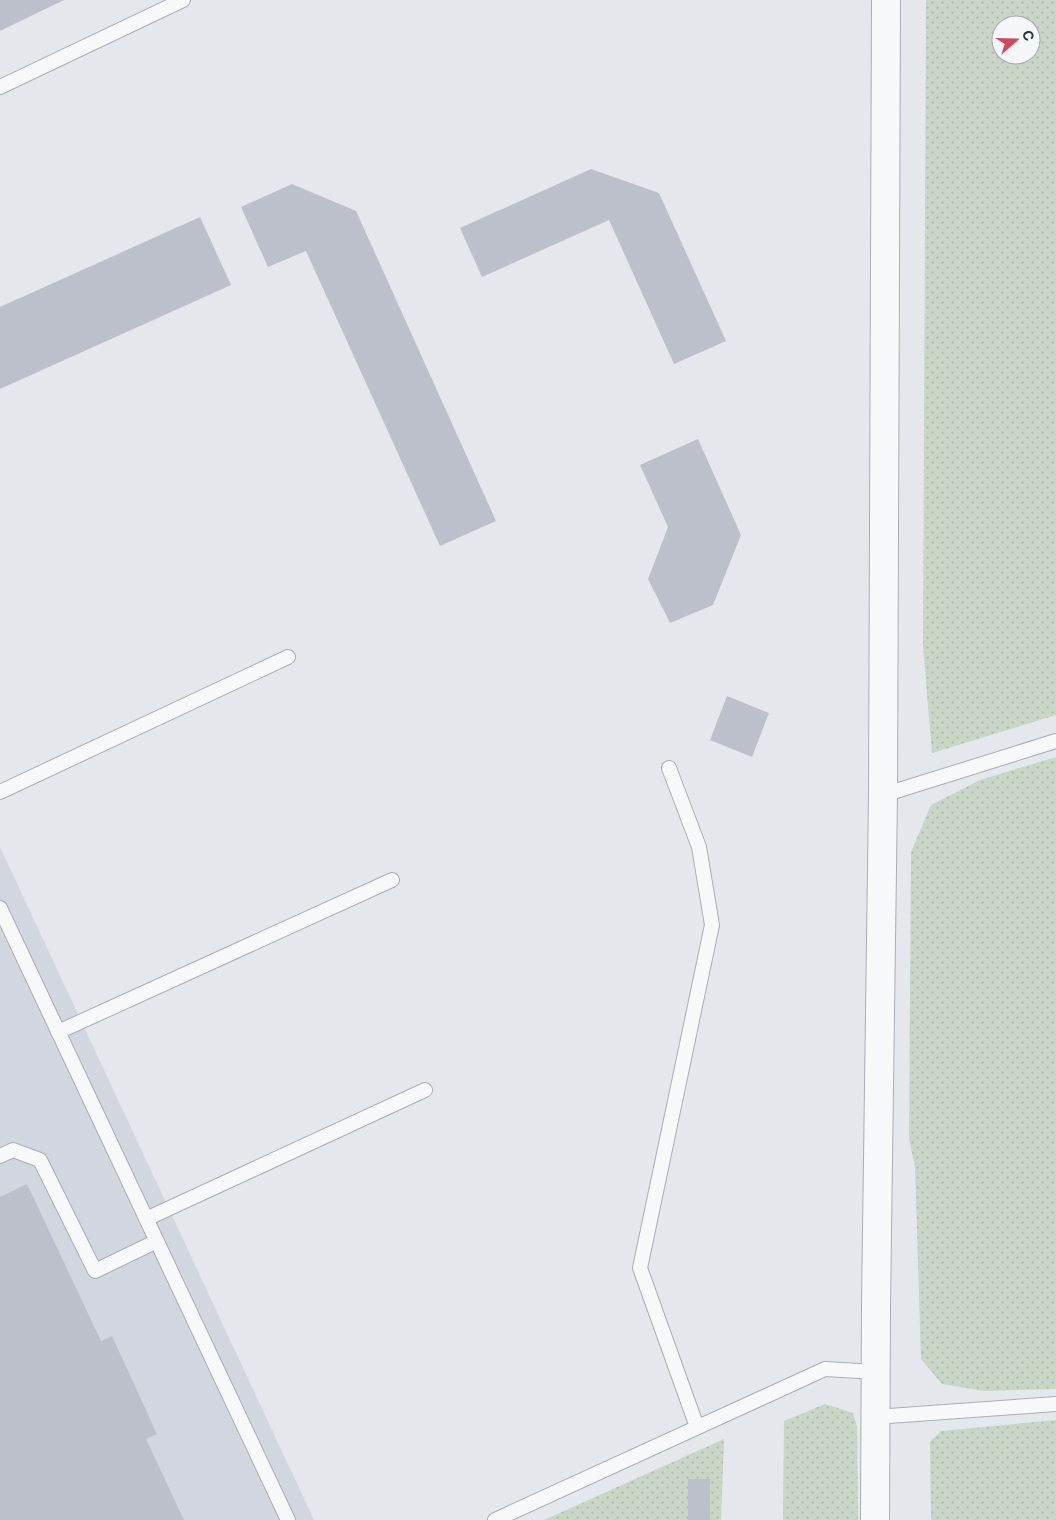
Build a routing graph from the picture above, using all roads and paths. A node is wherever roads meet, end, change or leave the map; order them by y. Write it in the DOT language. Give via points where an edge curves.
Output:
graph roads {
  1 [pos="183,0"];
  2 [pos="886,0"];
  3 [pos="0,87"];
  4 [pos="288,657"];
  5 [pos="1056,740"];
  6 [pos="669,768"];
  7 [pos="0,792"];
  8 [pos="883,795"];
  9 [pos="392,880"];
  10 [pos="0,908"];
  11 [pos="58,1032"];
  12 [pos="425,1090"];
  13 [pos="0,1156"];
  14 [pos="146,1219"];
  15 [pos="157,1241"];
  16 [pos="876,1372"];
  17 [pos="1056,1404"];
  18 [pos="875,1417"];
  19 [pos="697,1427"];
  20 [pos="288,1520"];
  21 [pos="495,1520"];
  22 [pos="875,1520"];
  1 -- 3 [label="lane"];
  2 -- 8 [label="street"];
  4 -- 7 [label="lane"];
  5 -- 8 [label="lane"];
  6 -- 19 [label="lane" via="699,847 712,924 640,1268"];
  8 -- 16 [label="street"];
  9 -- 11 [label="lane"];
  10 -- 11 [label="lane"];
  11 -- 14 [label="lane"];
  12 -- 14 [label="lane"];
  13 -- 15 [label="lane" via="14,1150 40,1160 95,1271"];
  14 -- 15 [label="lane"];
  15 -- 20 [label="lane"];
  16 -- 18 [label="street"];
  16 -- 19 [label="lane" via="825,1369"];
  17 -- 18 [label="lane"];
  18 -- 22 [label="street"];
  19 -- 21 [label="lane"];
}
